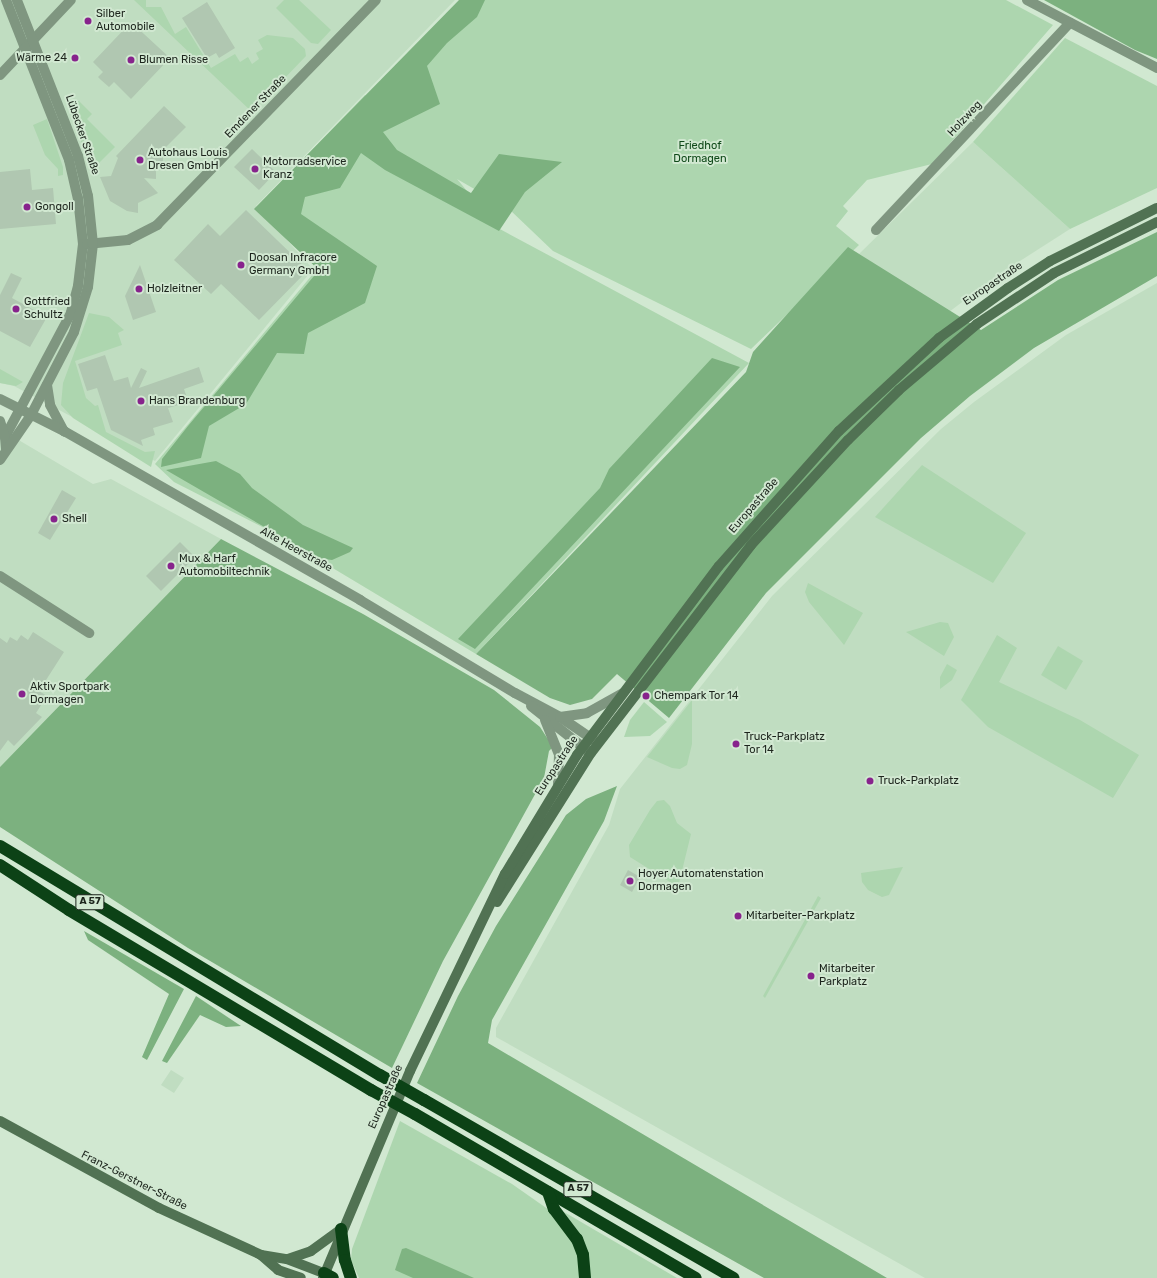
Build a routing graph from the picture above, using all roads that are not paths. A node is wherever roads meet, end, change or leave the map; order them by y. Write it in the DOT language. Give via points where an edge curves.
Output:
graph roads {
  1 [pos="6,0"];
  2 [pos="17,0"];
  3 [pos="71,0"];
  4 [pos="376,0"];
  5 [pos="1027,0"];
  6 [pos="1070,23"];
  7 [pos="33,40"];
  8 [pos="26,48"];
  9 [pos="1157,68"];
  10 [pos="0,75"];
  11 [pos="1157,208"];
  12 [pos="1157,222"];
  13 [pos="876,230"];
  14 [pos="88,244"];
  15 [pos="47,385"];
  16 [pos="0,399"];
  17 [pos="20,409"];
  18 [pos="31,415"];
  19 [pos="0,421"];
  20 [pos="64,431"];
  21 [pos="5,437"];
  22 [pos="6,448"];
  23 [pos="0,460"];
  24 [pos="0,576"];
  25 [pos="89,633"];
  26 [pos="516,693"];
  27 [pos="623,693"];
  28 [pos="543,716"];
  29 [pos="560,716"];
  30 [pos="594,740"];
  31 [pos="587,750"];
  32 [pos="558,786"];
  33 [pos="0,846"];
  34 [pos="0,865"];
  35 [pos="479,929"];
  36 [pos="0,1121"];
  37 [pos="548,1192"];
  38 [pos="341,1230"];
  39 [pos="261,1255"];
  40 [pos="287,1259"];
  41 [pos="278,1270"];
  42 [pos="327,1276"];
  43 [pos="286,1278"];
  44 [pos="301,1278"];
  45 [pos="351,1278"];
  46 [pos="585,1278"];
  47 [pos="696,1278"];
  48 [pos="733,1278"];
  1 -- 8 [label="street, Lübecker Straße"];
  2 -- 7 [label="street, Lübecker Straße"];
  3 -- 7 [label="street"];
  4 -- 14 [label="street, Emdener Straße" via="157,225 136,238"];
  5 -- 6 [label="street"];
  6 -- 9 [label="street"];
  6 -- 13 [label="street, Holzweg"];
  7 -- 8 [label="street"];
  7 -- 14 [label="street, Lübecker Straße" via="78,156 88,196"];
  8 -- 10 [label="street"];
  8 -- 14 [label="street, Lübecker Straße" via="74,177"];
  11 -- 27 [label="main road, Europastraße" via="1088,240 1008,288 939,338 890,381 798,474 743,536"];
  12 -- 30 [label="main road, Europastraße" via="1093,252 1014,298 947,348 899,390 843,445 752,545"];
  14 -- 15 [label="street, Lübecker Straße" via="88,287 80,317"];
  14 -- 17 [label="street, Lübecker Straße" via="71,313"];
  15 -- 18 [label="street, Lübecker Straße"];
  15 -- 20 [label="street" via="50,405"];
  16 -- 17 [label="street, Alte Heerstraße"];
  17 -- 18 [label="street, Alte Heerstraße"];
  17 -- 21 [label="street, Lübecker Straße"];
  18 -- 20 [label="street, Alte Heerstraße"];
  18 -- 22 [label="street, Lübecker Straße" via="16,440"];
  19 -- 21 [label="street"];
  20 -- 26 [label="street, Alte Heerstraße" via="453,654"];
  21 -- 22 [label="street"];
  22 -- 23 [label="street"];
  24 -- 25 [label="street"];
  26 -- 28 [label="street, Alte Heerstraße"];
  26 -- 29 [label="street, Alte Heerstraße"];
  27 -- 29 [label="street" via="587,713"];
  27 -- 30 [label="main road, Europastraße"];
  28 -- 31 [label="street, Alte Heerstraße"];
  28 -- 32 [label="street" via="559,755"];
  29 -- 30 [label="street, Alte Heerstraße"];
  30 -- 31 [label="main road, Europastraße"];
  31 -- 32 [label="main road, Europastraße"];
  31 -- 35 [label="main road, Europastraße"];
  32 -- 35 [label="main road, Europastraße" via="505,874"];
  33 -- 48 [label="highway, A 57, bridge" via="214,978"];
  34 -- 37 [label="highway, A 57, bridge" via="211,995"];
  35 -- 38 [label="main road, Europastraße" via="432,1023"];
  36 -- 39 [label="main road, Franz-Gerstner-Straße" via="95,1176"];
  37 -- 46 [label="highway" via="554,1209 577,1239 583,1255"];
  37 -- 47 [label="highway, A 57"];
  38 -- 40 [label="main road" via="312,1252"];
  38 -- 42 [label="main road, Europastraße"];
  38 -- 45 [label="highway" via="345,1260"];
  39 -- 40 [label="main road, Franz-Gerstner-Straße"];
  39 -- 41 [label="main road, Franz-Gerstner-Straße"];
  40 -- 42 [label="main road, Franz-Gerstner-Straße"];
  41 -- 43 [label="main road"];
  41 -- 44 [label="main road, Franz-Gerstner-Straße"];
}
